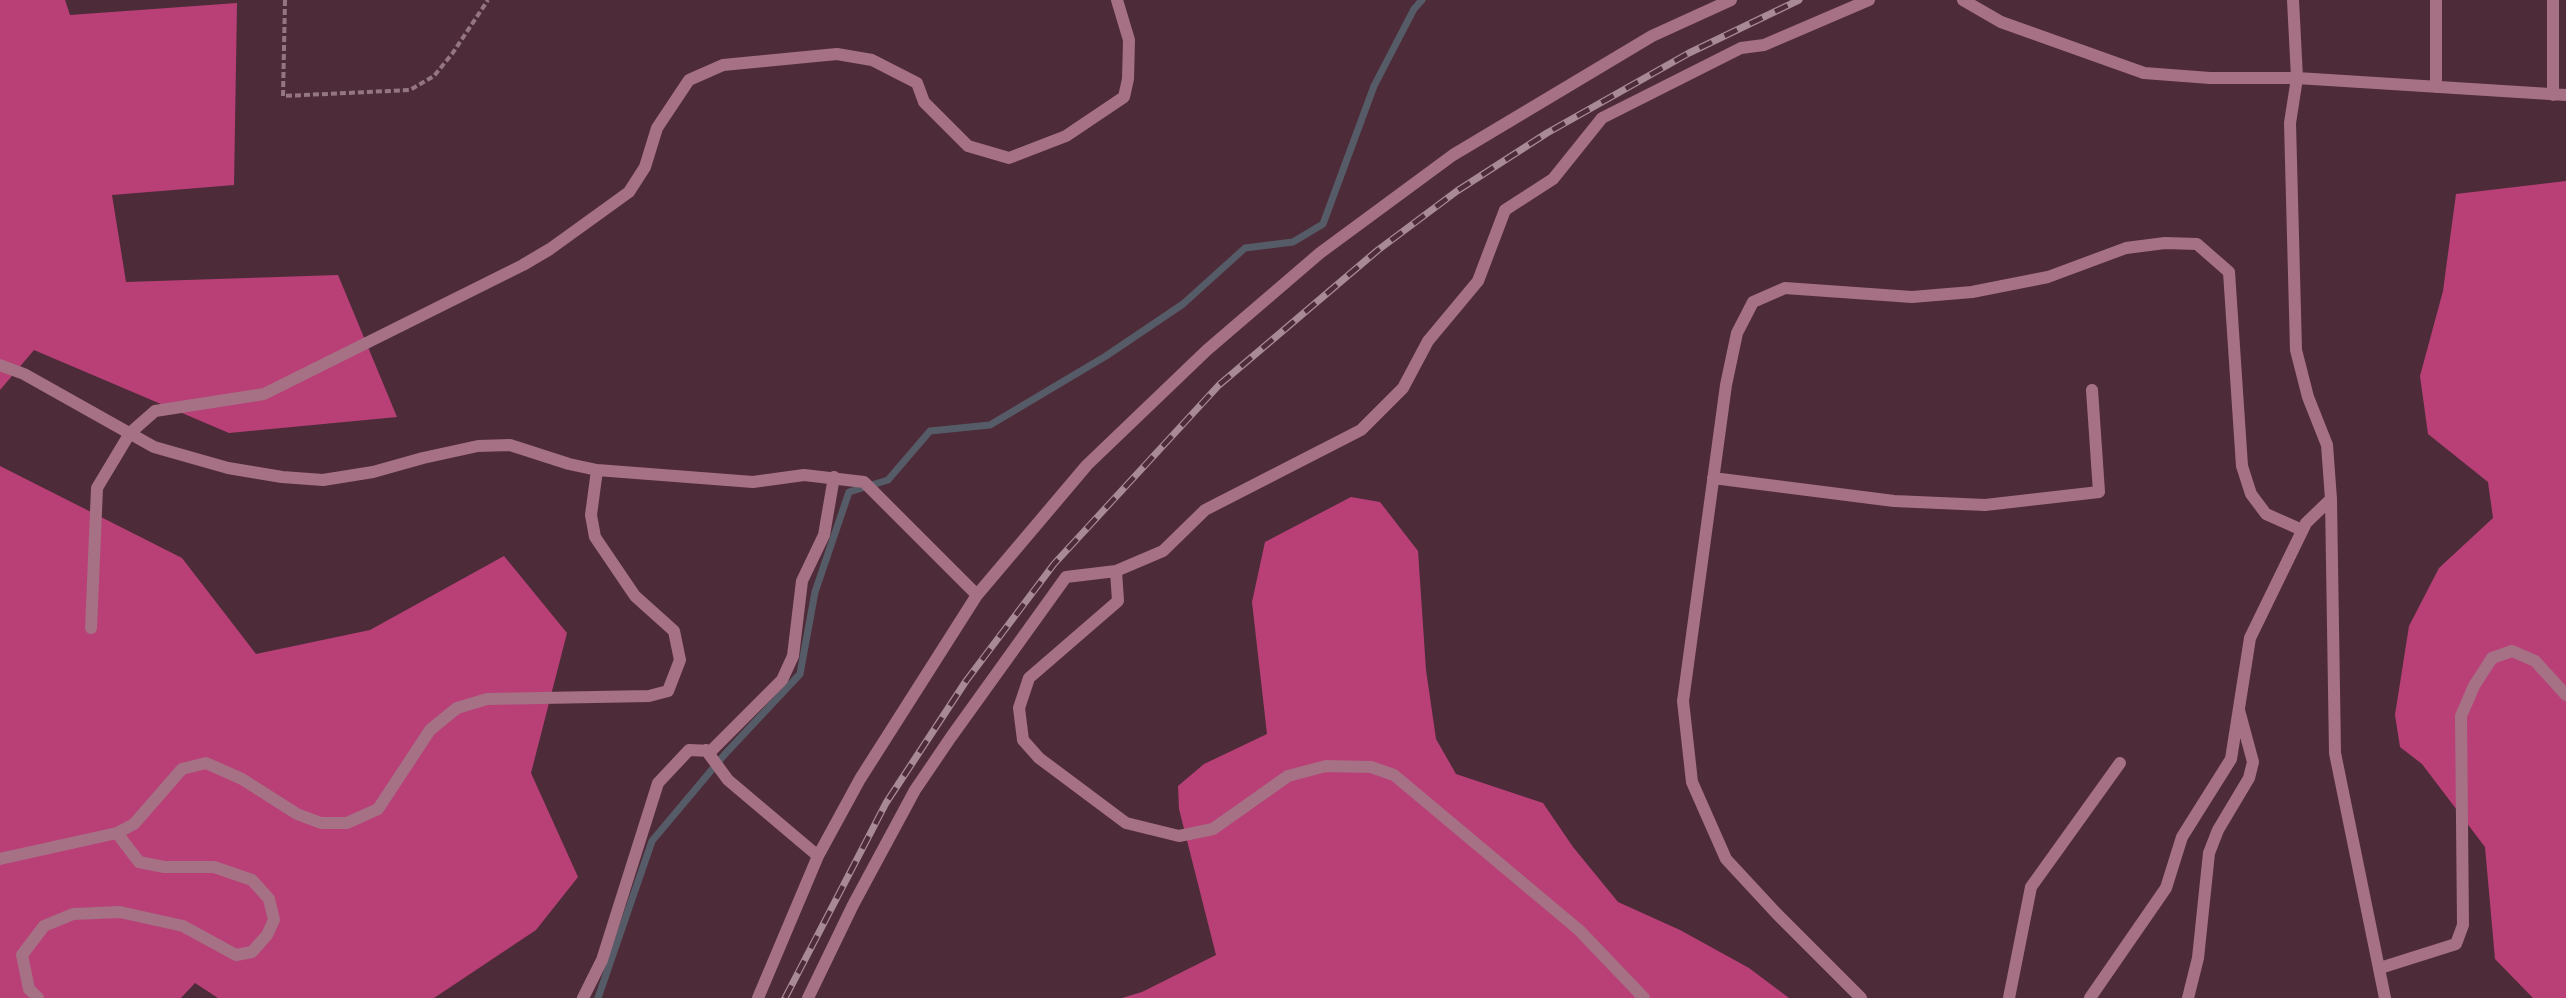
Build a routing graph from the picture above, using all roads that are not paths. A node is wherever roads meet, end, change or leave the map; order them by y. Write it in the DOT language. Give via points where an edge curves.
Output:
graph roads {
  1 [pos="1117,0"];
  2 [pos="1731,0"];
  3 [pos="1869,0"];
  4 [pos="1963,0"];
  5 [pos="2293,0"];
  6 [pos="2436,0"];
  7 [pos="2553,0"];
  8 [pos="2298,78"];
  9 [pos="2436,87"];
  10 [pos="2560,95"];
  11 [pos="0,365"];
  12 [pos="2092,390"];
  13 [pos="130,433"];
  14 [pos="597,470"];
  15 [pos="834,477"];
  16 [pos="1713,478"];
  17 [pos="2331,499"];
  18 [pos="2302,530"];
  19 [pos="1116,571"];
  20 [pos="977,595"];
  21 [pos="91,628"];
  22 [pos="2566,695"];
  23 [pos="2238,707"];
  24 [pos="705,750"];
  25 [pos="2120,763"];
  26 [pos="117,833"];
  27 [pos="818,856"];
  28 [pos="0,859"];
  29 [pos="2380,968"];
  30 [pos="38,998"];
  31 [pos="583,998"];
  32 [pos="758,998"];
  33 [pos="808,998"];
  34 [pos="1644,998"];
  35 [pos="1862,998"];
  36 [pos="2009,998"];
  37 [pos="2090,998"];
  38 [pos="2188,998"];
  39 [pos="2385,998"];
  1 -- 13 [label="street" via="1129,40 1124,97 1066,136 1009,158 968,146 924,102 916,83 872,60 837,54 723,65 689,80 657,128 645,167 630,192 550,249 264,394 154,411"];
  2 -- 20 [label="street" via="1652,36 1453,155 1320,253 1207,350 1087,465"];
  3 -- 19 [label="street" via="1764,45 1741,48 1602,118 1553,178 1505,210 1478,281 1428,341 1403,388 1361,430 1205,510 1164,551"];
  4 -- 8 [label="street" via="2001,22 2144,73"];
  5 -- 8 [label="street"];
  6 -- 9 [label="street"];
  7 -- 10 [label="street"];
  8 -- 9 [label="street"];
  8 -- 17 [label="street" via="2290,123 2296,350 2326,445"];
  9 -- 10 [label="street"];
  11 -- 13 [label="street" via="24,374"];
  12 -- 16 [label="street" via="2099,492 1985,505 1894,501"];
  13 -- 14 [label="street" via="154,447 228,468 282,477 323,480 478,446 510,445"];
  13 -- 21 [label="street" via="98,488"];
  14 -- 15 [label="street" via="753,482 804,475"];
  14 -- 26 [label="street" via="591,515 595,537 635,596 674,631 680,660 668,691 649,696 487,699 457,708 430,730 378,809 347,823 321,823 297,814 242,779 206,763 182,768 134,824"];
  15 -- 20 [label="street" via="864,482"];
  15 -- 24 [label="street" via="824,535 802,581 793,656 782,680 711,751"];
  16 -- 18 [label="street" via="1737,333 1753,302 1785,288 1912,297 1972,292 2048,277 2126,248 2197,244 2229,272 2242,466 2251,494 2266,514"];
  16 -- 35 [label="street" via="1683,701 1692,782 1726,859"];
  17 -- 18 [label="street"];
  17 -- 29 [label="street" via="2335,753"];
  18 -- 23 [label="street" via="2250,638"];
  19 -- 33 [label="street" via="1066,577 1025,633 915,790"];
  19 -- 34 [label="street" via="1118,601 1029,678 1019,708 1023,740 1039,758 1126,823 1179,836 1213,829 1288,776 1326,766 1371,767 1394,775 1579,930"];
  20 -- 27 [label="street" via="860,779"];
  22 -- 29 [label="street" via="2535,661 2512,651 2492,658 2461,716 2463,925 2456,944"];
  23 -- 37 [label="street" via="2231,759 2182,837 2166,888"];
  23 -- 38 [label="street" via="2253,762 2249,778 2209,853 2198,958"];
  24 -- 27 [label="street" via="728,780"];
  24 -- 31 [label="street" via="689,750 658,783 602,960"];
  25 -- 36 [label="street" via="2031,887"];
  26 -- 28 [label="street"];
  26 -- 30 [label="street" via="139,861 164,867 214,867 252,880 269,898 274,920 252,952 236,955 183,926 120,912 73,915 44,926 22,955 29,989"];
  27 -- 32 [label="street"];
  29 -- 39 [label="street"];
}
